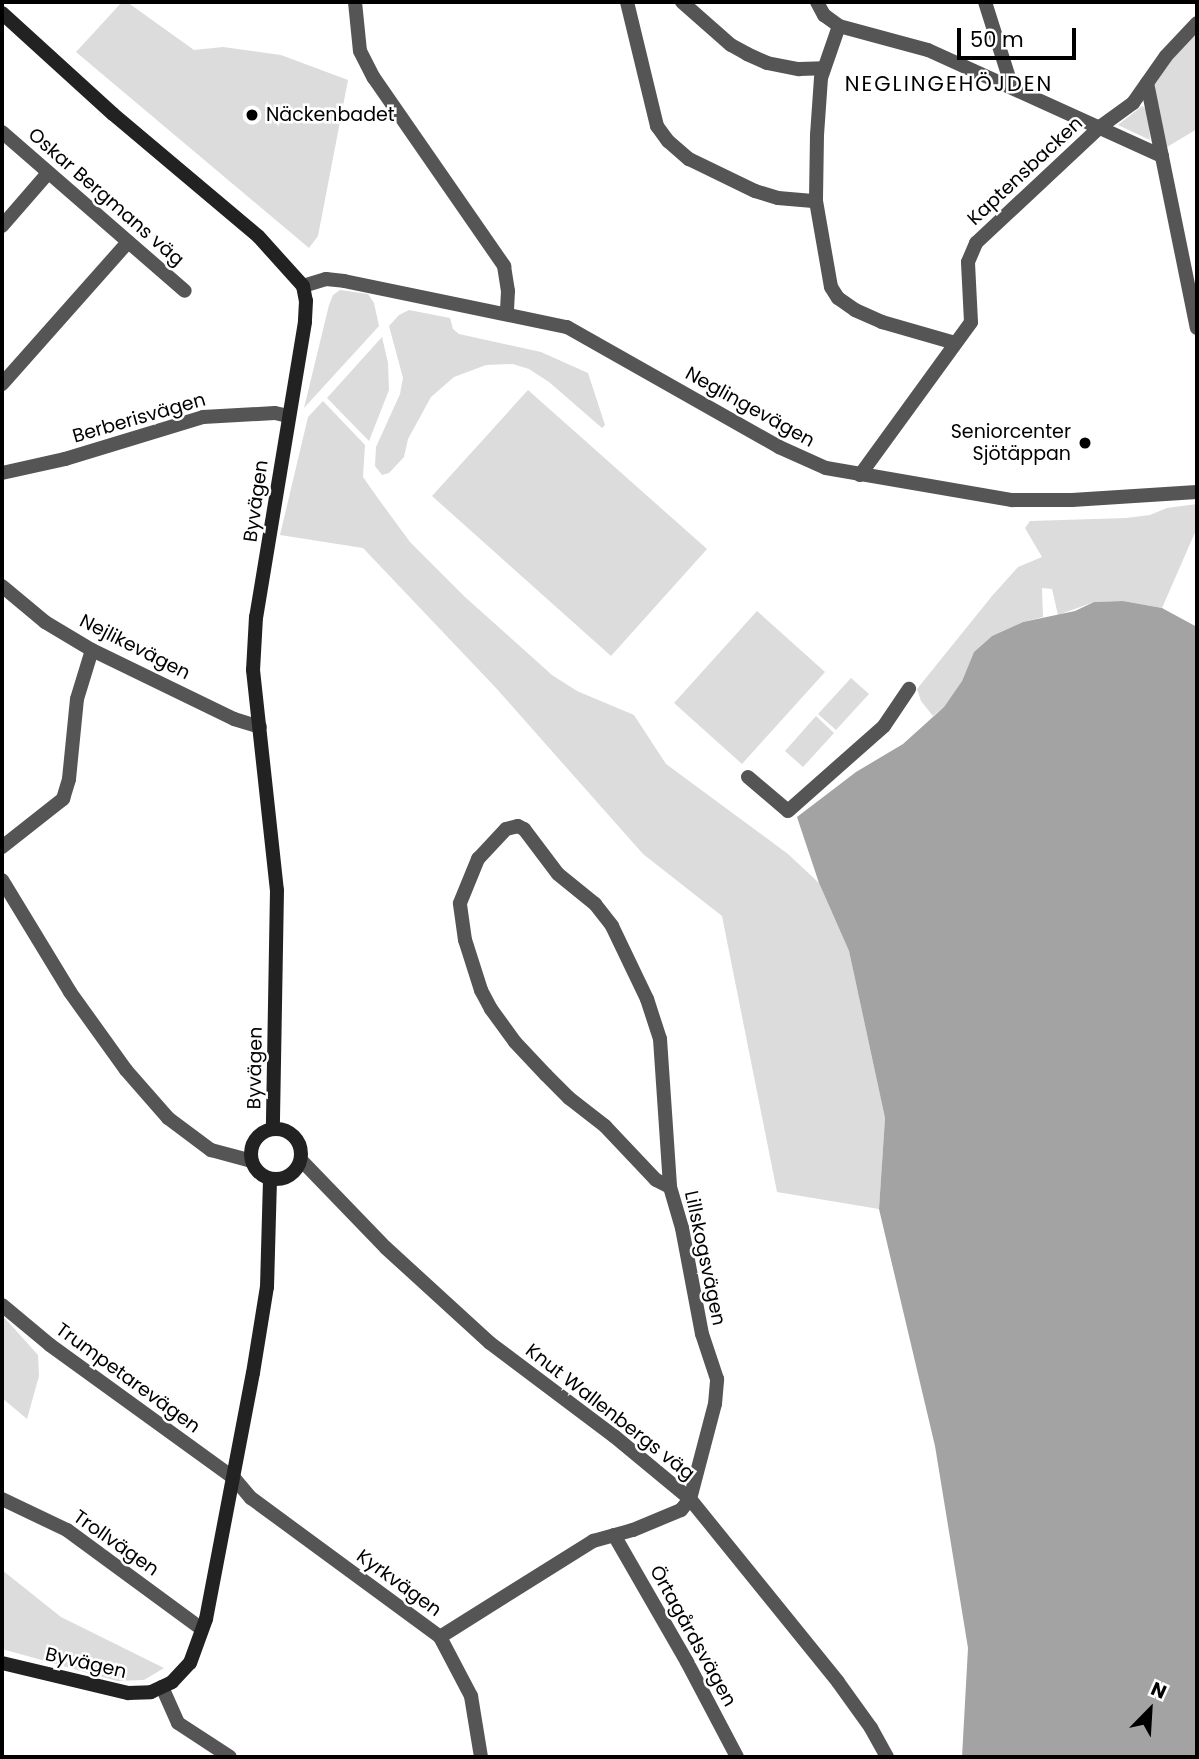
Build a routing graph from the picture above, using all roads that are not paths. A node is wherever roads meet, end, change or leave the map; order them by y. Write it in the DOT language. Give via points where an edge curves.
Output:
graph roads {
  1 [pos="355,2"];
  2 [pos="627,2"];
  3 [pos="682,2"];
  4 [pos="817,2"];
  5 [pos="985,2"];
  6 [pos="2,13"];
  7 [pos="1197,23"];
  8 [pos="839,26"];
  9 [pos="823,68"];
  10 [pos="1147,83"];
  11 [pos="1012,87"];
  12 [pos="1100,127"];
  13 [pos="2,132"];
  14 [pos="1162,156"];
  15 [pos="48,173"];
  16 [pos="816,201"];
  17 [pos="2,226"];
  18 [pos="128,242"];
  19 [pos="303,286"];
  20 [pos="185,291"];
  21 [pos="507,313"];
  22 [pos="1197,328"];
  23 [pos="956,343"];
  24 [pos="2,384"];
  25 [pos="288,416"];
  26 [pos="2,473"];
  27 [pos="860,475"];
  28 [pos="1197,492"];
  29 [pos="2,586"];
  30 [pos="92,650"];
  31 [pos="909,689"];
  32 [pos="260,726"];
  33 [pos="748,776"];
  34 [pos="2,847"];
  35 [pos="2,880"];
  36 [pos="273,1129"];
  37 [pos="301,1160"];
  38 [pos="252,1161"];
  39 [pos="270,1179"];
  40 [pos="670,1187"];
  41 [pos="2,1305"];
  42 [pos="234,1478"];
  43 [pos="2,1499"];
  44 [pos="690,1499"];
  45 [pos="614,1535"];
  46 [pos="202,1629"];
  47 [pos="440,1637"];
  48 [pos="2,1662"];
  49 [pos="162,1687"];
  50 [pos="230,1757"];
  51 [pos="481,1757"];
  52 [pos="737,1757"];
  53 [pos="887,1757"];
  1 -- 21 [label="street" via="360,51 374,78 504,266"];
  2 -- 16 [label="street" via="657,126 668,141 689,159 755,191"];
  3 -- 9 [label="street" via="747,54 799,69"];
  4 -- 8 [label="street" via="824,15"];
  5 -- 11 [label="street"];
  6 -- 19 [label="street" via="258,236"];
  7 -- 10 [label="street, Kaptensbacken"];
  8 -- 9 [label="street"];
  8 -- 11 [label="street" via="928,50"];
  9 -- 16 [label="street"];
  10 -- 12 [label="street, Kaptensbacken" via="1133,103"];
  10 -- 14 [label="street"];
  11 -- 12 [label="street"];
  12 -- 14 [label="street"];
  12 -- 23 [label="street, Kaptensbacken" via="976,243 968,262 973,316"];
  13 -- 15 [label="street, Oskar Bergmans väg"];
  14 -- 22 [label="street"];
  15 -- 17 [label="street"];
  15 -- 18 [label="street, Oskar Bergmans väg"];
  16 -- 23 [label="street" via="831,287 838,298 882,322"];
  18 -- 20 [label="street, Oskar Bergmans väg"];
  18 -- 24 [label="street"];
  19 -- 21 [label="street, Neglingevägen" via="326,279 344,281"];
  19 -- 25 [label="street, Byvägen" via="305,322"];
  21 -- 27 [label="street, Neglingevägen" via="586,335 787,451 826,468"];
  23 -- 27 [label="street, Kaptensbacken"];
  25 -- 26 [label="street, Berberisvägen" via="203,418"];
  25 -- 32 [label="street, Byvägen" via="256,617 253,670"];
  27 -- 28 [label="street, Neglingevägen" via="1013,500"];
  29 -- 30 [label="street, Nejlikevägen" via="45,622"];
  30 -- 32 [label="street, Nejlikevägen" via="234,719"];
  30 -- 34 [label="street" via="77,699 69,779 62,799"];
  31 -- 33 [label="street" via="884,726 788,811"];
  32 -- 36 [label="street, Byvägen" via="277,890"];
  35 -- 38 [label="street" via="70,992 126,1070 168,1118 211,1150"];
  36 -- 37 [label="street, Byvägen" via="296,1139"];
  36 -- 38 [label="street, Byvägen" via="256,1139"];
  37 -- 39 [label="street" via="292,1174"];
  37 -- 44 [label="street, Knut Wallenbergs väg" via="386,1248 489,1343"];
  38 -- 39 [label="street"];
  39 -- 42 [label="street" via="267,1287"];
  40 -- 40 [label="street, Lillskogsvägen" via="656,1180 605,1126 546,1075 515,1042 481,990 465,940 460,903 478,859 506,829 524,829 558,874 596,904 612,926 647,999 660,1039"];
  40 -- 44 [label="street, Lillskogsvägen" via="702,1334 717,1379 715,1404"];
  41 -- 42 [label="street, Trumpetarevägen"];
  42 -- 46 [label="street"];
  42 -- 47 [label="street, Kyrkvägen" via="251,1498"];
  43 -- 46 [label="street, Trollvägen" via="67,1530"];
  44 -- 45 [label="street" via="681,1510"];
  44 -- 53 [label="street, Knut Wallenbergs väg" via="838,1682"];
  45 -- 47 [label="street" via="593,1541"];
  45 -- 52 [label="street, Örtagårdsvägen"];
  46 -- 49 [label="street" via="190,1662"];
  47 -- 51 [label="street, Kyrkvägen" via="471,1696"];
  48 -- 49 [label="street, Byvägen" via="128,1693"];
  49 -- 50 [label="street" via="178,1723"];
}
